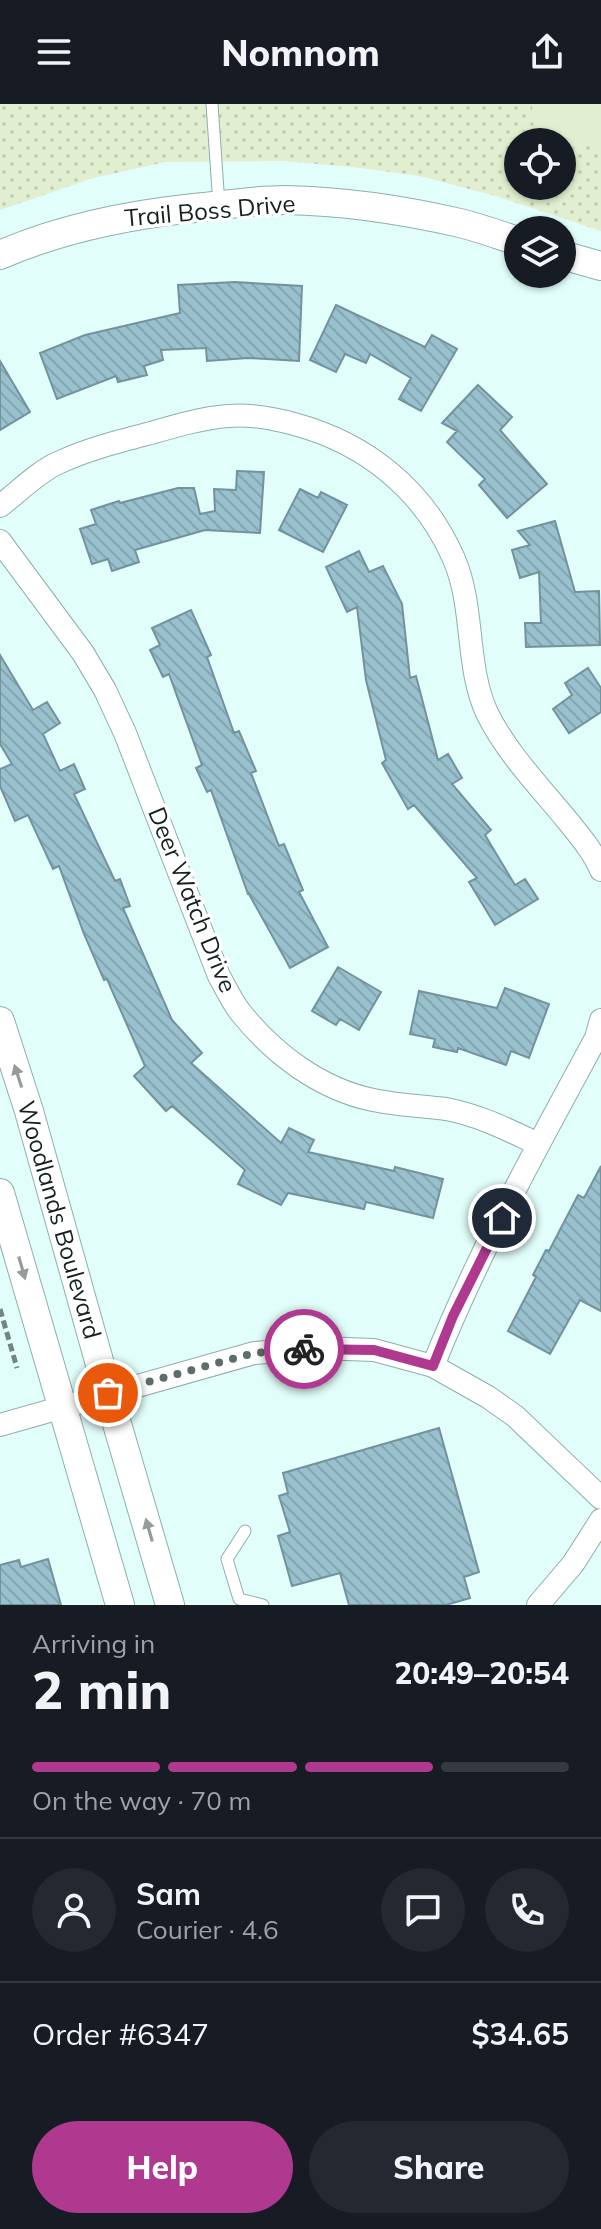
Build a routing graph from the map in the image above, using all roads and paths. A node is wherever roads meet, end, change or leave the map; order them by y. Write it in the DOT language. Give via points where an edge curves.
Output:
graph roads {
  1 [pos="212,104"];
  2 [pos="219,205"];
  3 [pos="504,237"];
  4 [pos="0,255"];
  5 [pos="576,259"];
  6 [pos="601,266"];
  7 [pos="0,506"];
  8 [pos="0,541"];
  9 [pos="601,870"];
  10 [pos="601,1020"];
  11 [pos="0,1021"];
  12 [pos="538,1144"];
  13 [pos="0,1193"];
  14 [pos="0,1309"];
  15 [pos="433,1366"];
  16 [pos="17,1368"];
  17 [pos="108,1393"];
  18 [pos="62,1407"];
  19 [pos="0,1425"];
  20 [pos="601,1498"];
  21 [pos="601,1520"];
  22 [pos="245,1531"];
  23 [pos="120,1605"];
  24 [pos="170,1605"];
  25 [pos="263,1605"];
  26 [pos="538,1605"];
  1 -- 2 [label="lane"];
  2 -- 3 [label="street, Trail Boss Drive" via="283,200 343,204 405,212"];
  2 -- 4 [label="street, Trail Boss Drive" via="85,225"];
  5 -- 6 [label="street"];
  7 -- 9 [label="street" via="56,464 112,443 228,416 270,418 311,428 379,462 433,520 455,561 487,712"];
  8 -- 12 [label="street, Deer Watch Drive" via="105,690 219,976 239,1011 278,1052 328,1084 372,1100 489,1120"];
  10 -- 12 [label="street"];
  17 -- 11 [label="street, Woodlands Boulevard, one-way"];
  12 -- 15 [label="street"];
  13 -- 18 [label="street, Woodlands Boulevard, one-way"];
  14 -- 16 [label="path"];
  15 -- 17 [label="street" via="374,1350 254,1353"];
  15 -- 20 [label="street" via="515,1416"];
  17 -- 18 [label="street"];
  24 -- 17 [label="street, Woodlands Boulevard, one-way"];
  18 -- 19 [label="street"];
  18 -- 23 [label="street, Woodlands Boulevard"];
  21 -- 26 [label="street"];
  22 -- 25 [label="lane" via="227,1559 239,1599"];
}
